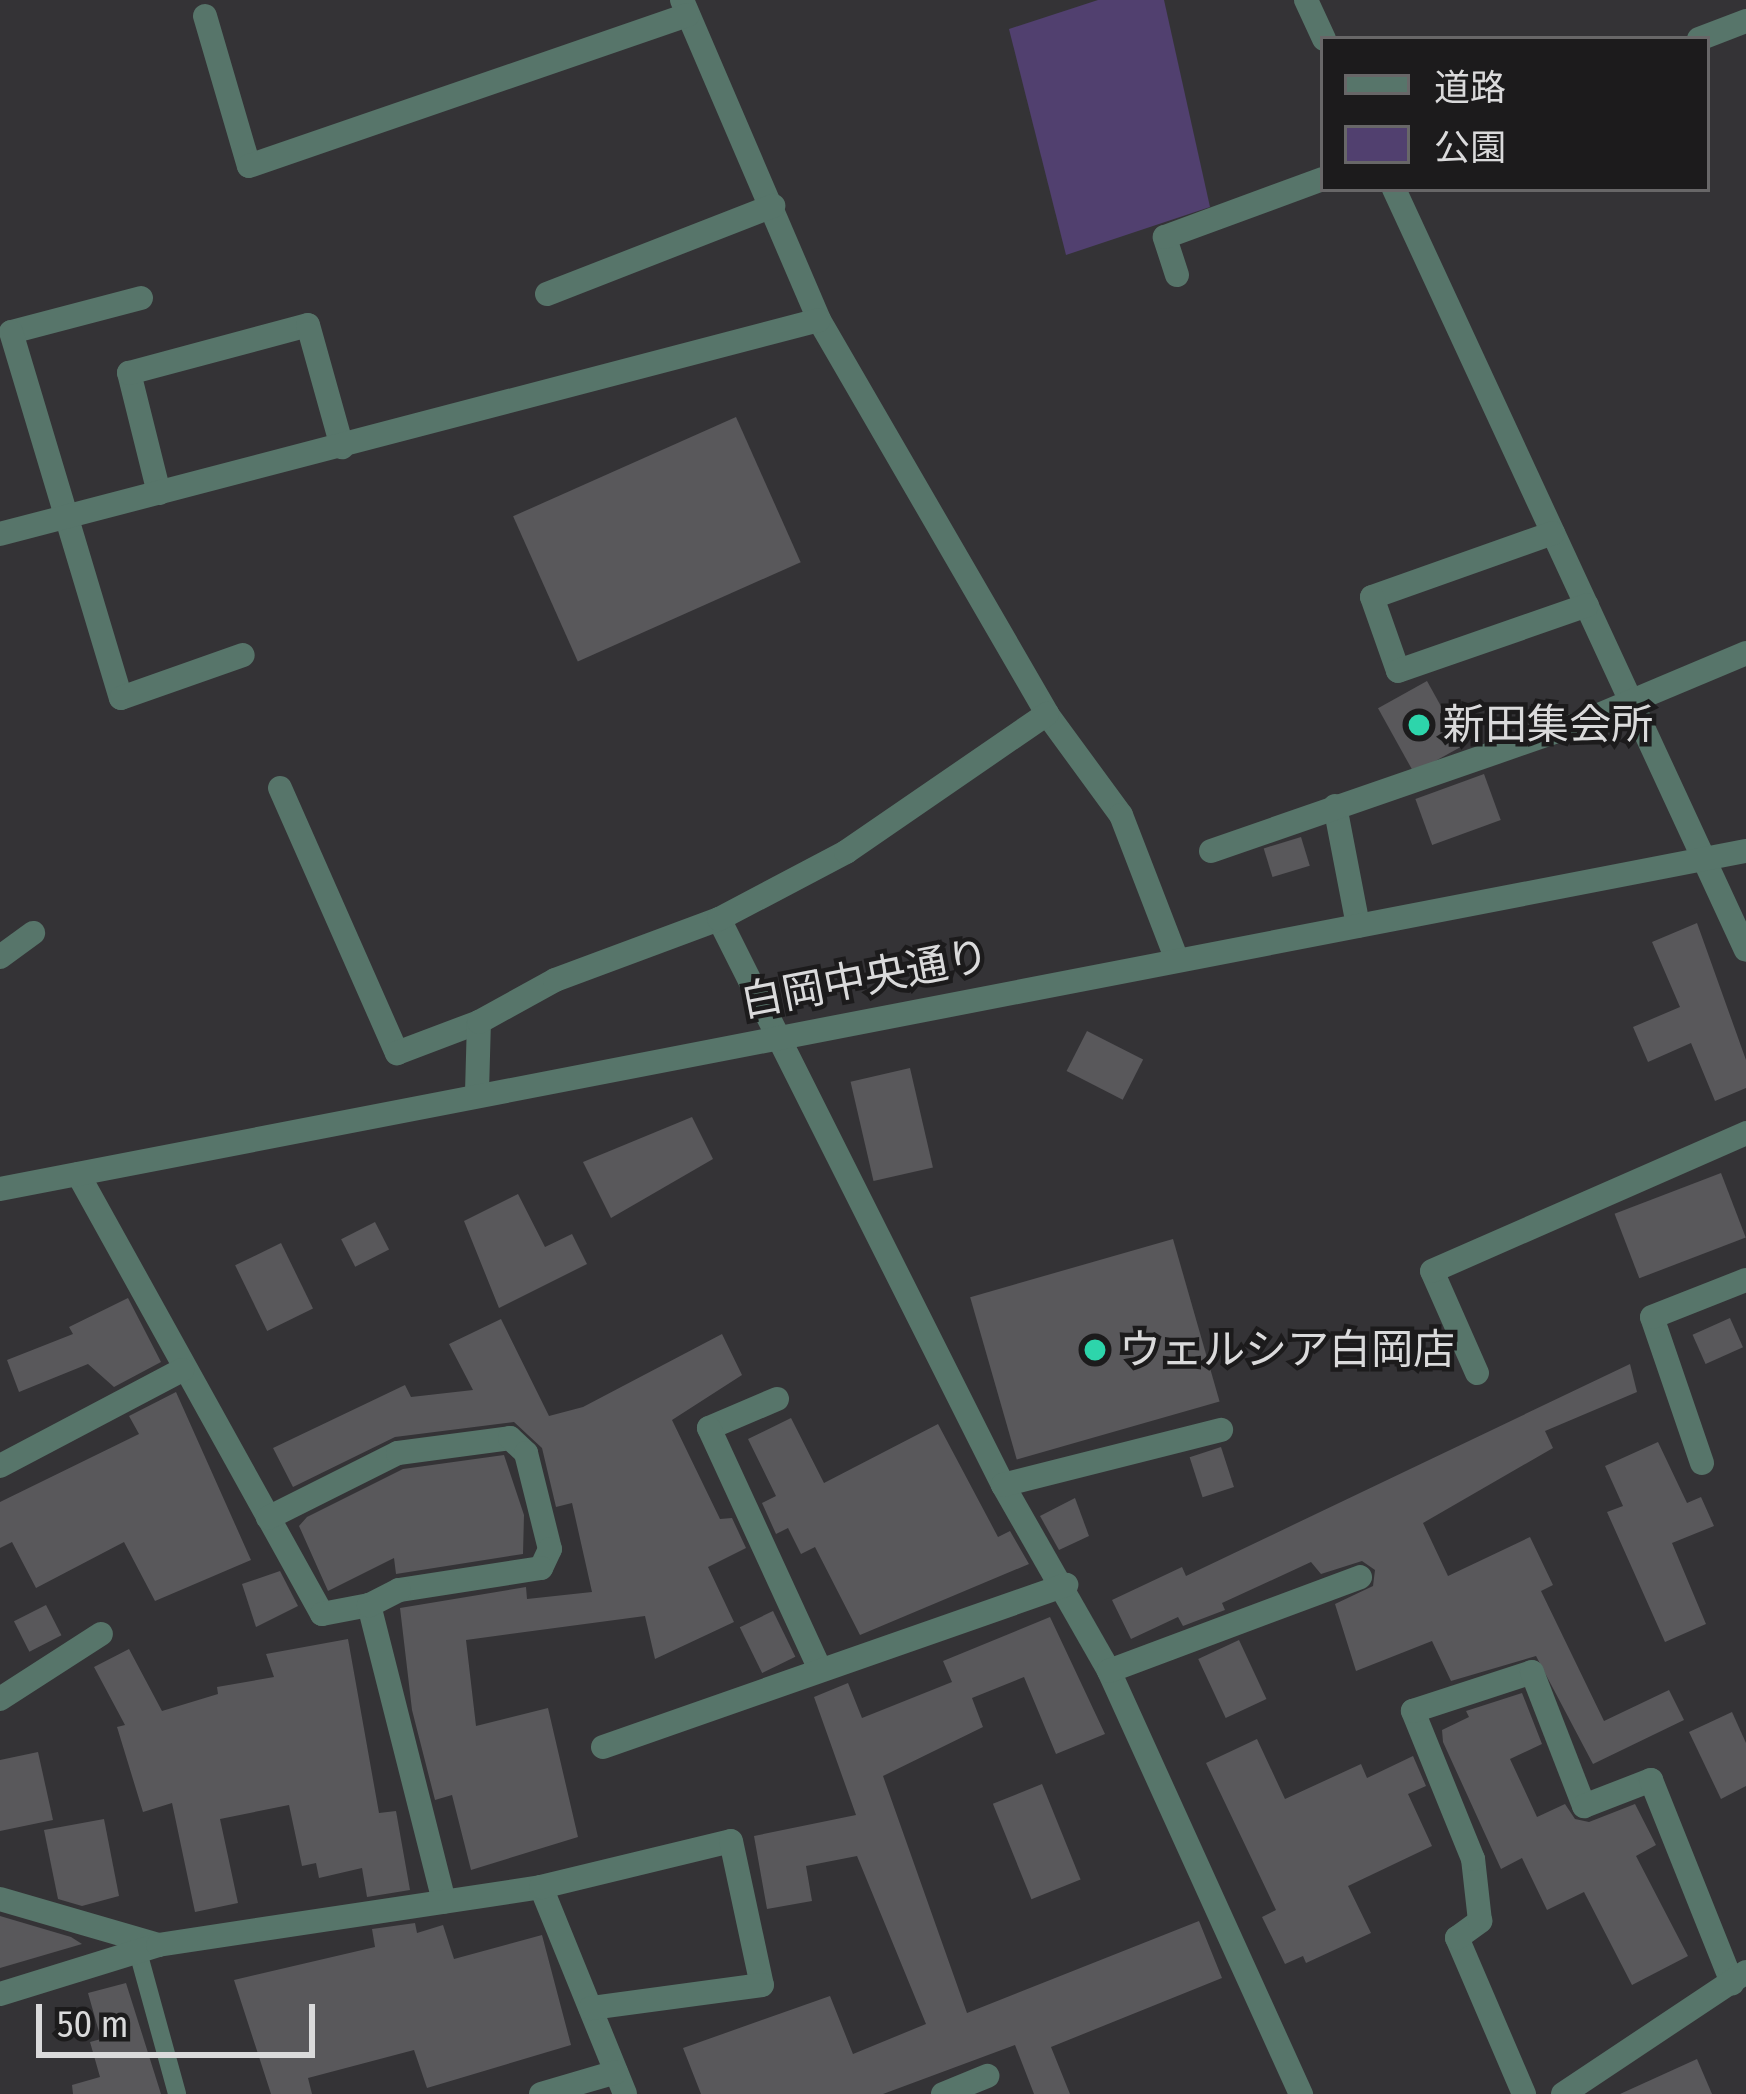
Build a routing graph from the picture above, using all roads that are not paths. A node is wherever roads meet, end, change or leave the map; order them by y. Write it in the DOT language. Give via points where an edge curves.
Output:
graph roads {
  1 [pos="1306,0"];
  2 [pos="685,8"];
  3 [pos="205,16"];
  4 [pos="1746,21"];
  5 [pos="1323,36"];
  6 [pos="1707,36"];
  7 [pos="1320,180"];
  8 [pos="1395,192"];
  9 [pos="773,206"];
  10 [pos="1177,275"];
  11 [pos="547,294"];
  12 [pos="141,298"];
  13 [pos="819,320"];
  14 [pos="342,447"];
  15 [pos="158,493"];
  16 [pos="67,518"];
  17 [pos="1553,533"];
  18 [pos="0,534"];
  19 [pos="1587,605"];
  20 [pos="1746,652"];
  21 [pos="243,655"];
  22 [pos="1629,702"];
  23 [pos="1047,714"];
  24 [pos="280,788"];
  25 [pos="1334,806"];
  26 [pos="1211,851"];
  27 [pos="1746,851"];
  28 [pos="1702,859"];
  29 [pos="719,920"];
  30 [pos="1358,926"];
  31 [pos="34,933"];
  32 [pos="1746,950"];
  33 [pos="0,957"];
  34 [pos="1177,960"];
  35 [pos="479,1022"];
  36 [pos="774,1036"];
  37 [pos="477,1092"];
  38 [pos="1746,1133"];
  39 [pos="78,1174"];
  40 [pos="0,1189"];
  41 [pos="1746,1280"];
  42 [pos="182,1370"];
  43 [pos="1477,1373"];
  44 [pos="776,1399"];
  45 [pos="1222,1430"];
  46 [pos="1702,1463"];
  47 [pos="0,1466"];
  48 [pos="1003,1485"];
  49 [pos="268,1518"];
  50 [pos="1360,1576"];
  51 [pos="1066,1585"];
  52 [pos="369,1605"];
  53 [pos="100,1634"];
  54 [pos="819,1667"];
  55 [pos="1109,1671"];
  56 [pos="0,1699"];
  57 [pos="603,1747"];
  58 [pos="542,1887"];
  59 [pos="0,1899"];
  60 [pos="444,1901"];
  61 [pos="148,1948"];
  62 [pos="1739,1978"];
  63 [pos="0,1994"];
  64 [pos="590,2008"];
  65 [pos="987,2076"];
  66 [pos="621,2083"];
  67 [pos="177,2094"];
  68 [pos="541,2094"];
  69 [pos="943,2094"];
  70 [pos="1301,2094"];
  71 [pos="1524,2094"];
  72 [pos="1563,2094"];
  1 -- 5 [label="street"];
  2 -- 3 [label="street" via="249,166"];
  2 -- 9 [label="street"];
  4 -- 6 [label="street"];
  7 -- 10 [label="street" via="1166,237"];
  8 -- 17 [label="street"];
  9 -- 11 [label="street"];
  9 -- 13 [label="street"];
  12 -- 16 [label="street" via="10,332"];
  13 -- 14 [label="street"];
  13 -- 23 [label="street"];
  14 -- 15 [label="street"];
  14 -- 15 [label="street" via="308,325 128,373"];
  15 -- 16 [label="street"];
  16 -- 18 [label="street"];
  16 -- 21 [label="street" via="121,698"];
  17 -- 19 [label="street"];
  17 -- 19 [label="street" via="1372,597 1398,671"];
  19 -- 22 [label="street"];
  20 -- 22 [label="street"];
  22 -- 25 [label="street"];
  22 -- 28 [label="street"];
  23 -- 29 [label="street" via="846,852"];
  23 -- 34 [label="street" via="1121,815"];
  24 -- 35 [label="street" via="397,1053"];
  25 -- 26 [label="street"];
  25 -- 30 [label="street"];
  27 -- 28 [label="street, 白岡中央通り"];
  28 -- 30 [label="street, 白岡中央通り"];
  28 -- 32 [label="street"];
  29 -- 35 [label="street" via="555,980"];
  29 -- 36 [label="street"];
  30 -- 34 [label="street, 白岡中央通り"];
  31 -- 33 [label="street"];
  34 -- 36 [label="street, 白岡中央通り"];
  35 -- 37 [label="street"];
  36 -- 37 [label="street, 白岡中央通り"];
  36 -- 48 [label="street"];
  37 -- 39 [label="street, 白岡中央通り"];
  38 -- 43 [label="street" via="1432,1271"];
  39 -- 40 [label="street, 白岡中央通り"];
  39 -- 42 [label="street"];
  41 -- 46 [label="street" via="1652,1317"];
  42 -- 47 [label="street"];
  42 -- 49 [label="street"];
  44 -- 54 [label="street" via="709,1429"];
  45 -- 48 [label="street"];
  48 -- 51 [label="street"];
  49 -- 52 [label="street" via="322,1615"];
  49 -- 52 [label="street" via="398,1454 510,1438 526,1453 550,1549 541,1568 399,1590"];
  50 -- 55 [label="street"];
  51 -- 54 [label="street"];
  51 -- 55 [label="street"];
  52 -- 60 [label="street"];
  53 -- 56 [label="street"];
  54 -- 57 [label="street"];
  55 -- 70 [label="street"];
  58 -- 60 [label="street"];
  58 -- 64 [label="street"];
  58 -- 64 [label="street" via="731,1841 762,1985"];
  59 -- 61 [label="street"];
  60 -- 61 [label="street"];
  61 -- 63 [label="street"];
  61 -- 67 [label="lane"];
  62 -- 71 [label="street" via="1651,1780 1584,1806 1532,1672 1413,1711 1473,1859 1480,1921 1457,1938"];
  62 -- 72 [label="street"];
  64 -- 66 [label="street"];
  65 -- 69 [label="street"];
  66 -- 68 [label="street"];
}
